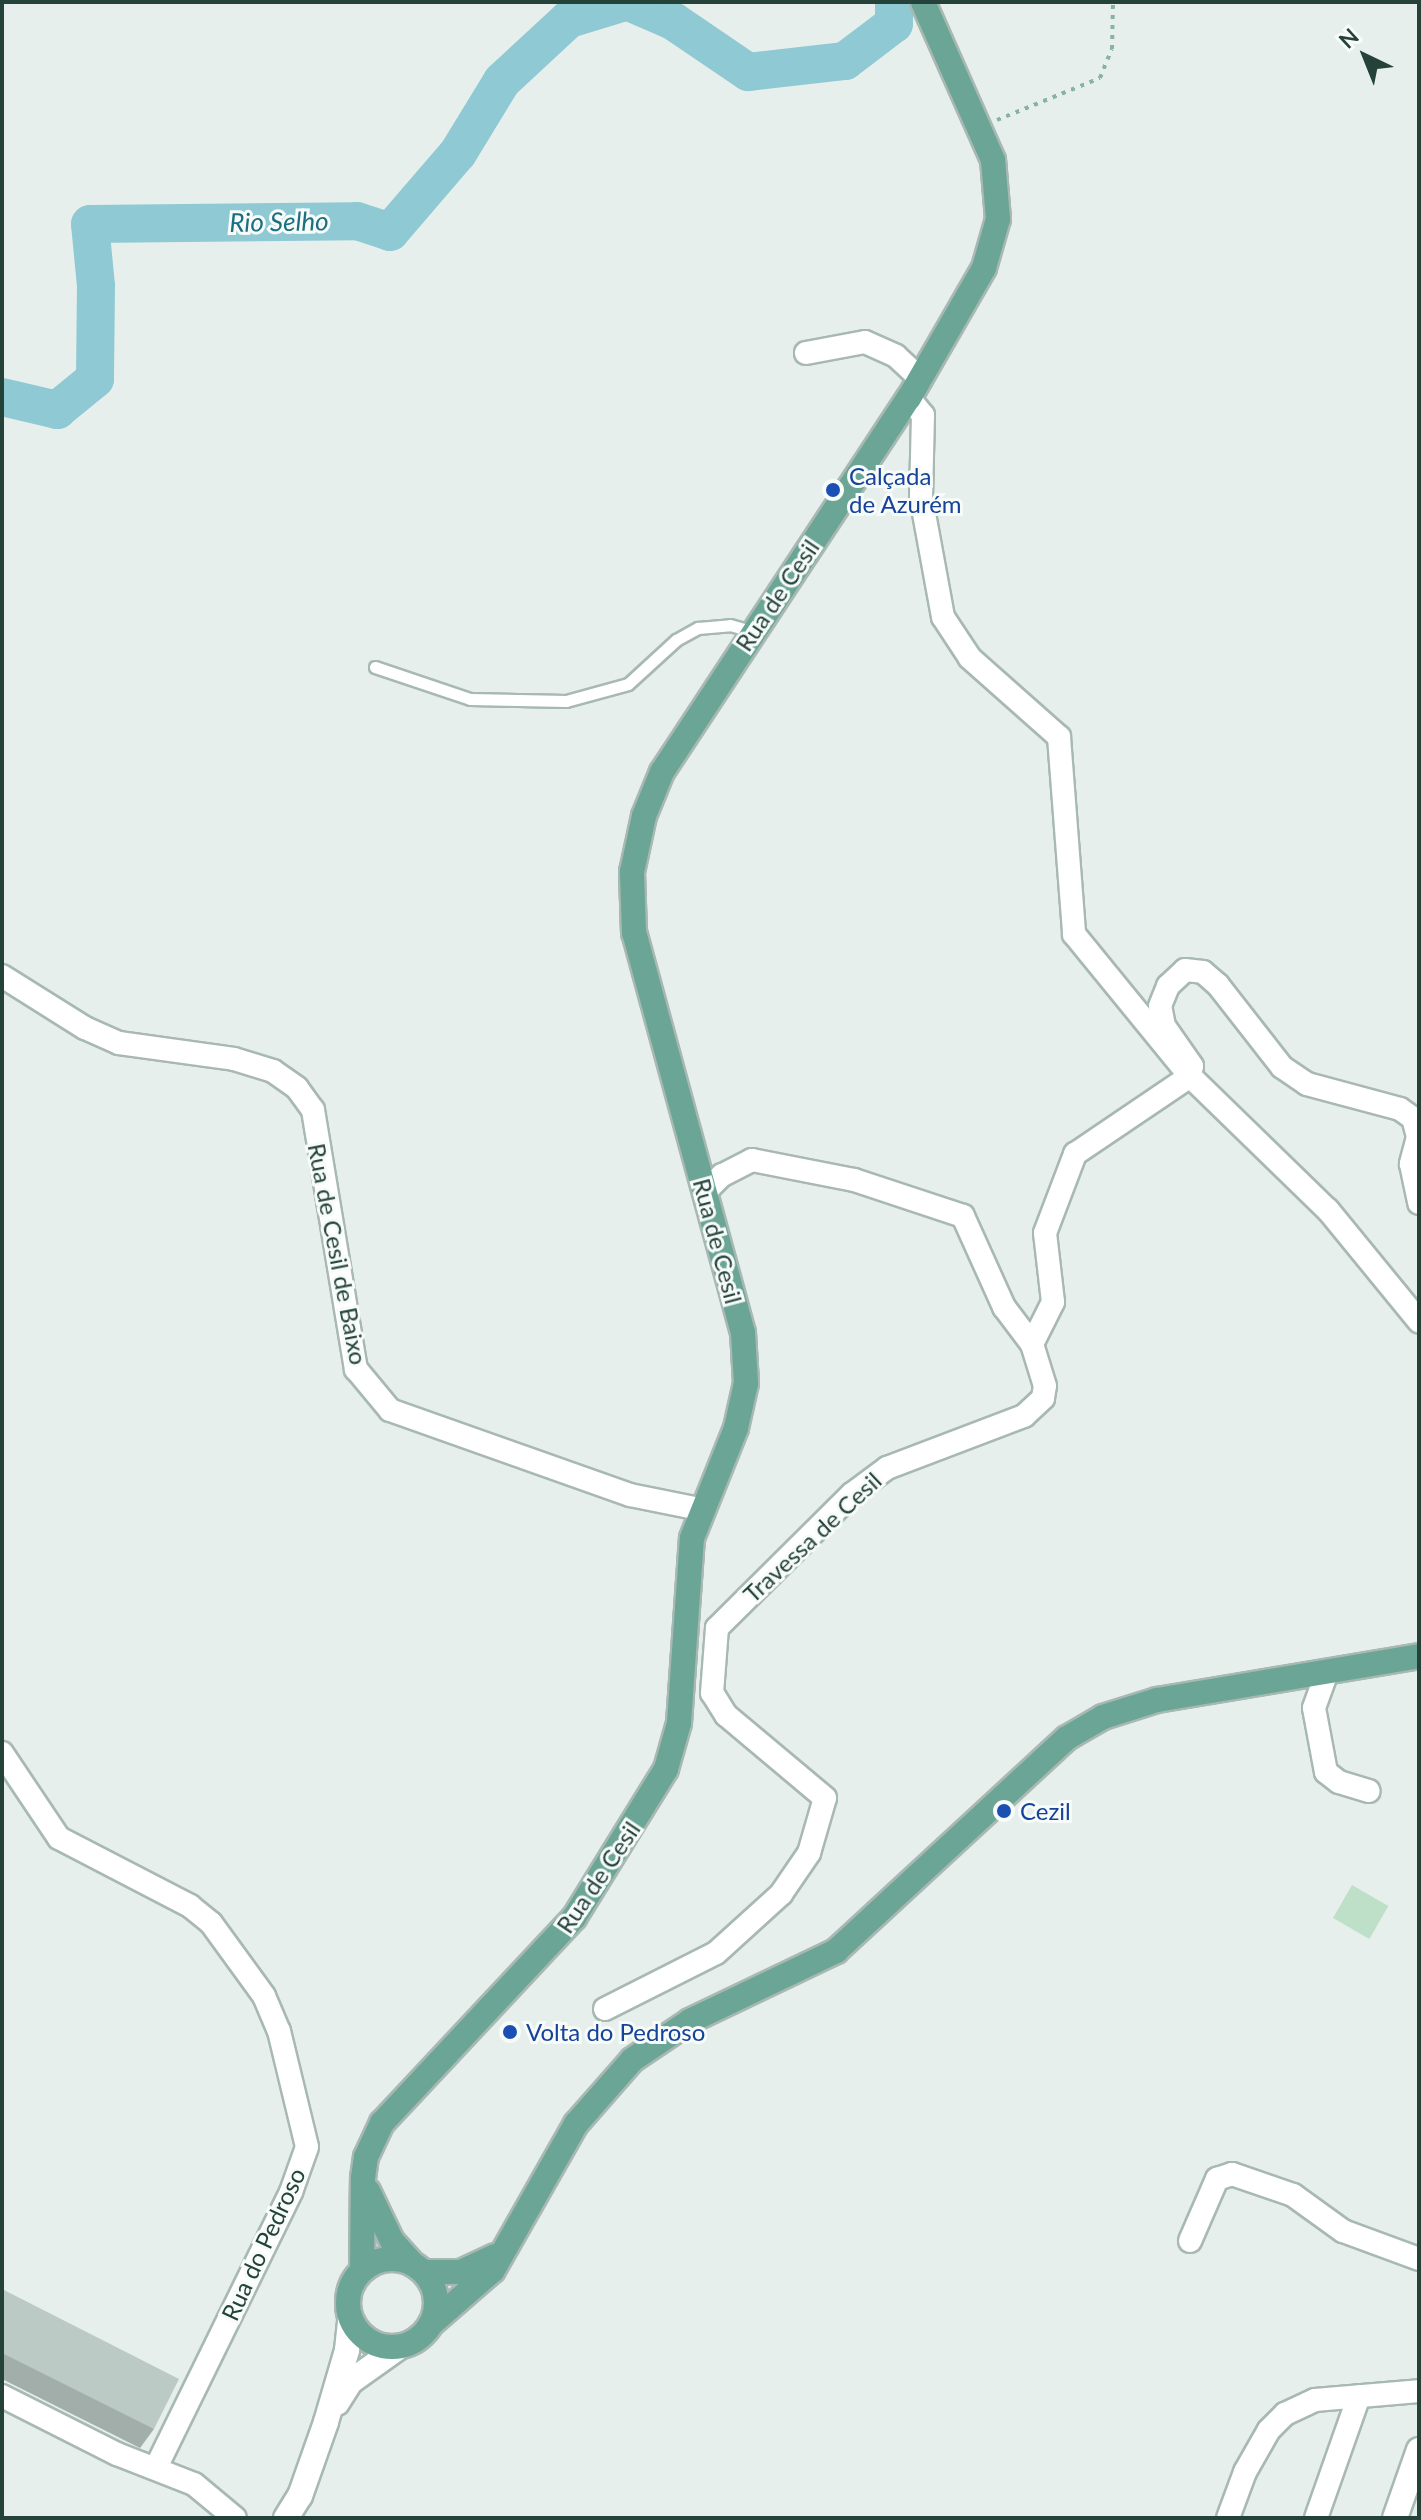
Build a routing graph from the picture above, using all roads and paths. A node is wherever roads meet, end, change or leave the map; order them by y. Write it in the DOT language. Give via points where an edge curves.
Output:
graph roads {
  1 [pos="923,2"];
  2 [pos="1113,2"];
  3 [pos="981,129"];
  4 [pos="806,353"];
  5 [pos="915,388"];
  6 [pos="751,631"];
  7 [pos="375,667"];
  8 [pos="2,976"];
  9 [pos="1190,1076"];
  10 [pos="704,1193"];
  11 [pos="1419,1203"];
  12 [pos="1419,1321"];
  13 [pos="1032,1344"];
  14 [pos="700,1509"];
  15 [pos="688,1621"];
  16 [pos="717,1628"];
  17 [pos="1419,1656"];
  18 [pos="1327,1672"];
  19 [pos="2,1753"];
  20 [pos="1369,1791"];
  21 [pos="605,2009"];
  22 [pos="363,2178"];
  23 [pos="1190,2241"];
  24 [pos="505,2251"];
  25 [pos="1419,2259"];
  26 [pos="419,2268"];
  27 [pos="362,2269"];
  28 [pos="350,2319"];
  29 [pos="431,2324"];
  30 [pos="399,2347"];
  31 [pos="1419,2391"];
  32 [pos="2,2396"];
  33 [pos="1359,2396"];
  34 [pos="326,2422"];
  35 [pos="1419,2450"];
  36 [pos="156,2467"];
  37 [pos="235,2518"];
  38 [pos="286,2518"];
  39 [pos="1228,2518"];
  40 [pos="1316,2518"];
  41 [pos="1395,2518"];
  1 -- 3 [label="main road, Rua de Cesil"];
  2 -- 3 [label="path" via="1112,49 1100,78"];
  3 -- 5 [label="main road, Rua de Cesil" via="993,160 998,219 975,290"];
  4 -- 5 [label="street" via="865,342 896,356"];
  5 -- 6 [label="main road, Rua de Cesil"];
  5 -- 9 [label="street" via="923,415 921,497 943,617 970,658 1059,737 1074,934"];
  6 -- 7 [label="lane" via="730,625 698,628 676,640 628,684 566,701 470,699"];
  6 -- 10 [label="main road, Rua de Cesil" via="662,772 644,816 632,872 634,933"];
  8 -- 14 [label="street, Rua de Cesil de Baixo" via="119,1043 234,1059 273,1071 297,1088 313,1110 356,1369 390,1410 630,1495"];
  9 -- 11 [label="street" via="1192,1066 1164,1026 1160,1006 1168,986 1185,970 1203,972 1218,985 1282,1067 1307,1084 1400,1109 1413,1118 1418,1137 1411,1164"];
  9 -- 12 [label="street" via="1328,1210"];
  9 -- 13 [label="street" via="1075,1154 1045,1233 1053,1302"];
  10 -- 13 [label="street, Travessa de Cesil" via="722,1175 752,1160 854,1180 963,1216 1004,1307"];
  10 -- 14 [label="main road, Rua de Cesil" via="743,1333 746,1383 732,1441"];
  13 -- 16 [label="street, Travessa de Cesil" via="1045,1386 1043,1398 1024,1416 887,1468 852,1494"];
  14 -- 15 [label="main road, Rua de Cesil" via="692,1538"];
  15 -- 16 [label="street"];
  15 -- 22 [label="main road, Rua de Cesil" via="679,1723 666,1769 637,1822 574,1918 382,2123 368,2149"];
  16 -- 21 [label="street" via="712,1693 726,1715 825,1798 809,1853 781,1894 716,1953"];
  17 -- 18 [label="main road"];
  18 -- 20 [label="street" via="1314,1708 1326,1772"];
  18 -- 24 [label="main road" via="1157,1700 1103,1717 1067,1738 836,1951 690,2021 632,2060 576,2124"];
  19 -- 36 [label="street, Rua do Pedroso" via="59,1838 190,1906 211,1923 264,1996 279,2031 304,2133 307,2147 291,2192"];
  22 -- 26 [label="main road" via="392,2241"];
  22 -- 27 [label="main road, Rua de Cesil"];
  23 -- 25 [label="street" via="1217,2179 1232,2174 1293,2195 1343,2231"];
  24 -- 26 [label="main road" via="477,2268"];
  24 -- 29 [label="main road" via="493,2270"];
  26 -- 27 [label="main road" via="387,2259"];
  26 -- 29 [label="main road" via="436,2297"];
  27 -- 28 [label="main road" via="349,2292"];
  28 -- 30 [label="main road" via="364,2338"];
  28 -- 34 [label="main road" via="347,2350"];
  29 -- 30 [label="main road" via="423,2335"];
  30 -- 34 [label="main road" via="350,2382"];
  31 -- 33 [label="street"];
  32 -- 36 [label="street" via="117,2454"];
  33 -- 39 [label="street" via="1315,2400 1285,2414 1251,2461"];
  33 -- 40 [label="street"];
  34 -- 38 [label="main road" via="300,2496"];
  35 -- 41 [label="main road"];
  36 -- 37 [label="street" via="194,2484"];
}
